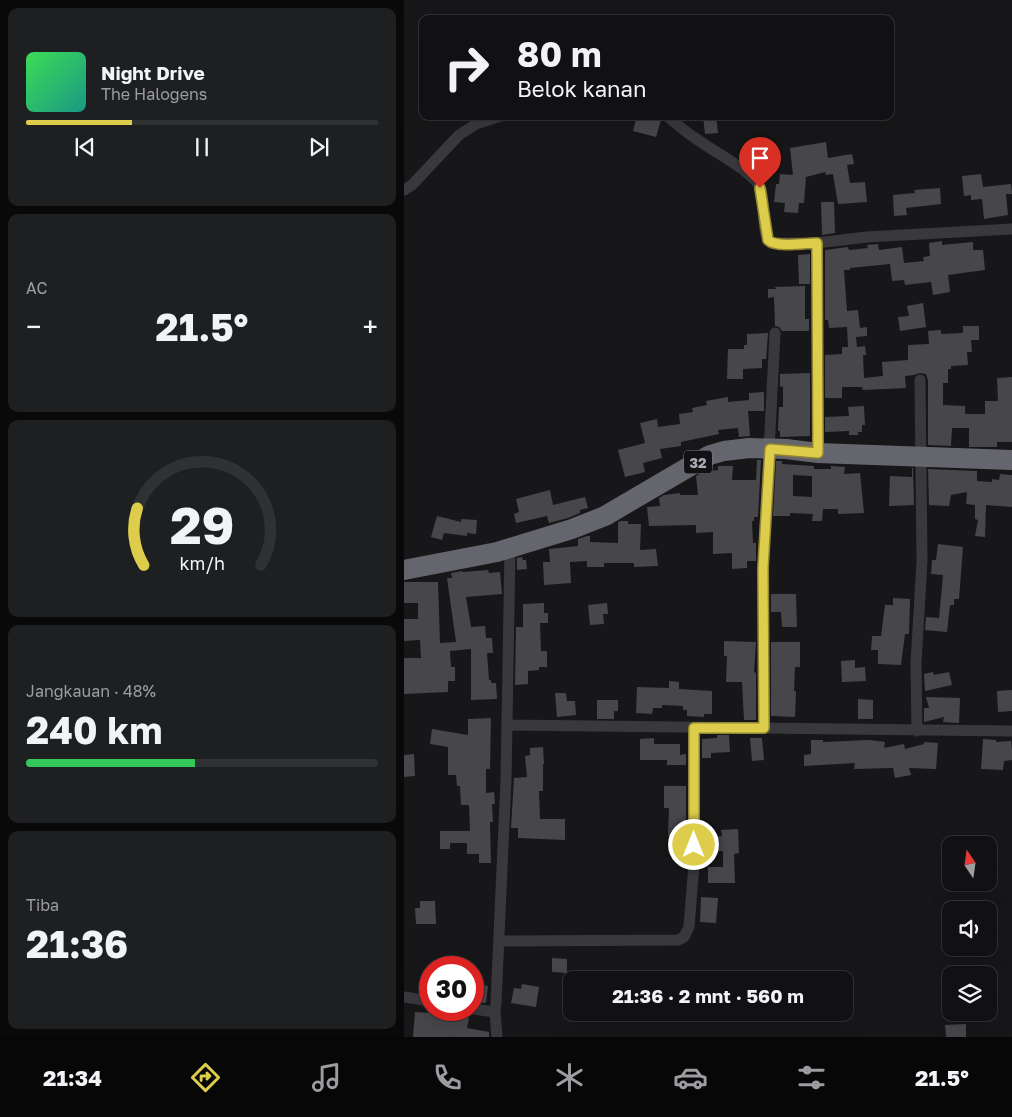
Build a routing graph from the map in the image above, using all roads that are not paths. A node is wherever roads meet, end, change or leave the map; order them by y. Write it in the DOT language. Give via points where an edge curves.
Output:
graph roads {
  1 [pos="488,120"];
  2 [pos="672,120"];
  3 [pos="404,190"];
  4 [pos="1012,229"];
  5 [pos="817,243"];
  6 [pos="776,333"];
  7 [pos="920,380"];
  8 [pos="770,449"];
  9 [pos="818,453"];
  10 [pos="922,457"];
  11 [pos="1012,460"];
  12 [pos="510,548"];
  13 [pos="404,570"];
  14 [pos="506,724"];
  15 [pos="694,728"];
  16 [pos="764,728"];
  17 [pos="917,730"];
  18 [pos="1012,731"];
  19 [pos="500,941"];
  20 [pos="404,997"];
  21 [pos="419,999"];
  22 [pos="484,1010"];
  23 [pos="495,1012"];
  24 [pos="497,1037"];
  1 -- 3 [label="street" via="459,135"];
  2 -- 5 [label="street" via="753,178 760,188 766,235 771,243"];
  4 -- 5 [label="street"];
  5 -- 9 [label="street"];
  6 -- 8 [label="street"];
  7 -- 10 [label="street"];
  8 -- 9 [label="highway, 32"];
  8 -- 12 [label="highway, 32" via="749,448 710,456 605,516"];
  8 -- 16 [label="street" via="763,568"];
  9 -- 10 [label="highway, 32"];
  10 -- 11 [label="highway, 32"];
  10 -- 17 [label="street"];
  12 -- 13 [label="highway, 32"];
  12 -- 14 [label="street"];
  14 -- 15 [label="street"];
  14 -- 19 [label="street"];
  15 -- 16 [label="street"];
  15 -- 19 [label="street" via="694,864 689,927 684,938"];
  16 -- 17 [label="street"];
  17 -- 18 [label="street"];
  19 -- 23 [label="street"];
  20 -- 21 [label="street"];
  22 -- 23 [label="street"];
  23 -- 24 [label="street"];
}
